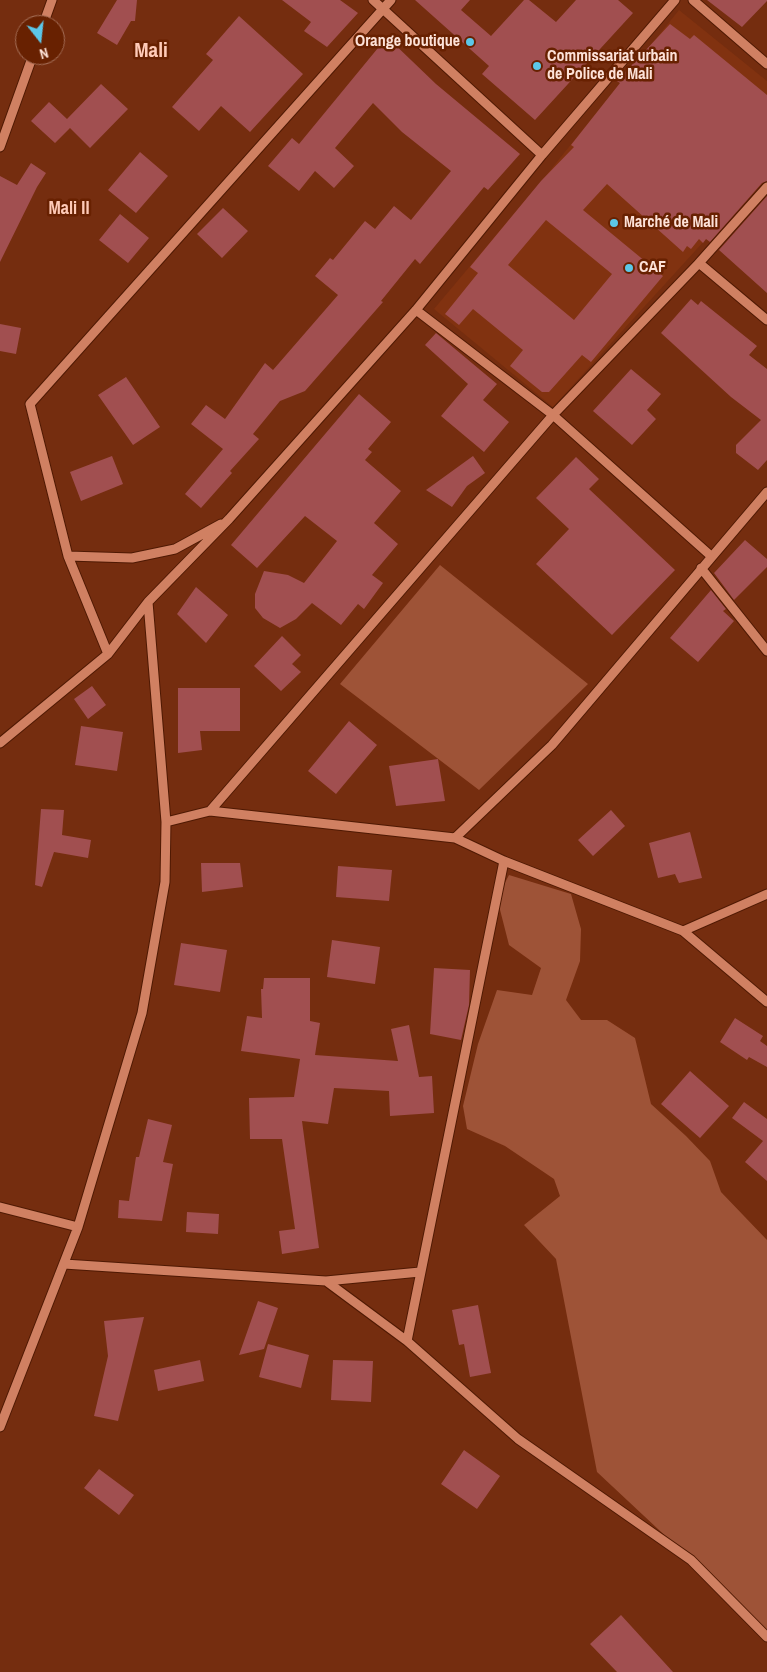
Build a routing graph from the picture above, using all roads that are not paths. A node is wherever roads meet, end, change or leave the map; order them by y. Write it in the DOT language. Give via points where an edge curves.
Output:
graph roads {
  1 [pos="52,0"];
  2 [pos="373,0"];
  3 [pos="391,0"];
  4 [pos="675,0"];
  5 [pos="693,0"];
  6 [pos="383,9"];
  7 [pos="47,15"];
  8 [pos="767,64"];
  9 [pos="29,65"];
  10 [pos="0,147"];
  11 [pos="542,155"];
  12 [pos="767,187"];
  13 [pos="699,263"];
  14 [pos="416,310"];
  15 [pos="767,320"];
  16 [pos="553,415"];
  17 [pos="767,492"];
  18 [pos="229,519"];
  19 [pos="68,556"];
  20 [pos="712,556"];
  21 [pos="701,568"];
  22 [pos="148,602"];
  23 [pos="767,651"];
  24 [pos="108,654"];
  25 [pos="0,743"];
  26 [pos="210,811"];
  27 [pos="166,822"];
  28 [pos="454,838"];
  29 [pos="504,861"];
  30 [pos="767,894"];
  31 [pos="683,931"];
  32 [pos="767,1002"];
  33 [pos="0,1207"];
  34 [pos="78,1227"];
  35 [pos="64,1264"];
  36 [pos="420,1272"];
  37 [pos="326,1281"];
  38 [pos="407,1341"];
  39 [pos="0,1427"];
  40 [pos="767,1637"];
  1 -- 7 [label="street"];
  2 -- 6 [label="street"];
  3 -- 6 [label="street"];
  4 -- 11 [label="street"];
  5 -- 8 [label="street"];
  6 -- 11 [label="street"];
  6 -- 19 [label="street" via="30,404"];
  9 -- 10 [label="street"];
  11 -- 14 [label="street"];
  12 -- 13 [label="street"];
  13 -- 15 [label="street"];
  13 -- 16 [label="street"];
  14 -- 16 [label="street"];
  14 -- 18 [label="street"];
  16 -- 20 [label="street"];
  16 -- 26 [label="street"];
  17 -- 20 [label="street"];
  18 -- 19 [label="street" via="175,549 132,558"];
  18 -- 22 [label="street"];
  19 -- 24 [label="street"];
  20 -- 21 [label="street"];
  21 -- 23 [label="street"];
  21 -- 28 [label="street" via="552,745"];
  22 -- 24 [label="street"];
  22 -- 27 [label="street"];
  24 -- 25 [label="street"];
  26 -- 27 [label="street"];
  26 -- 28 [label="street"];
  27 -- 34 [label="street" via="164,882 142,1013"];
  28 -- 29 [label="street"];
  29 -- 31 [label="street"];
  29 -- 36 [label="street"];
  30 -- 31 [label="street"];
  31 -- 32 [label="street"];
  33 -- 34 [label="street"];
  34 -- 35 [label="street"];
  35 -- 37 [label="street"];
  35 -- 39 [label="street"];
  36 -- 37 [label="street"];
  36 -- 38 [label="street"];
  37 -- 38 [label="street"];
  38 -- 40 [label="street" via="518,1439 691,1560"];
}
